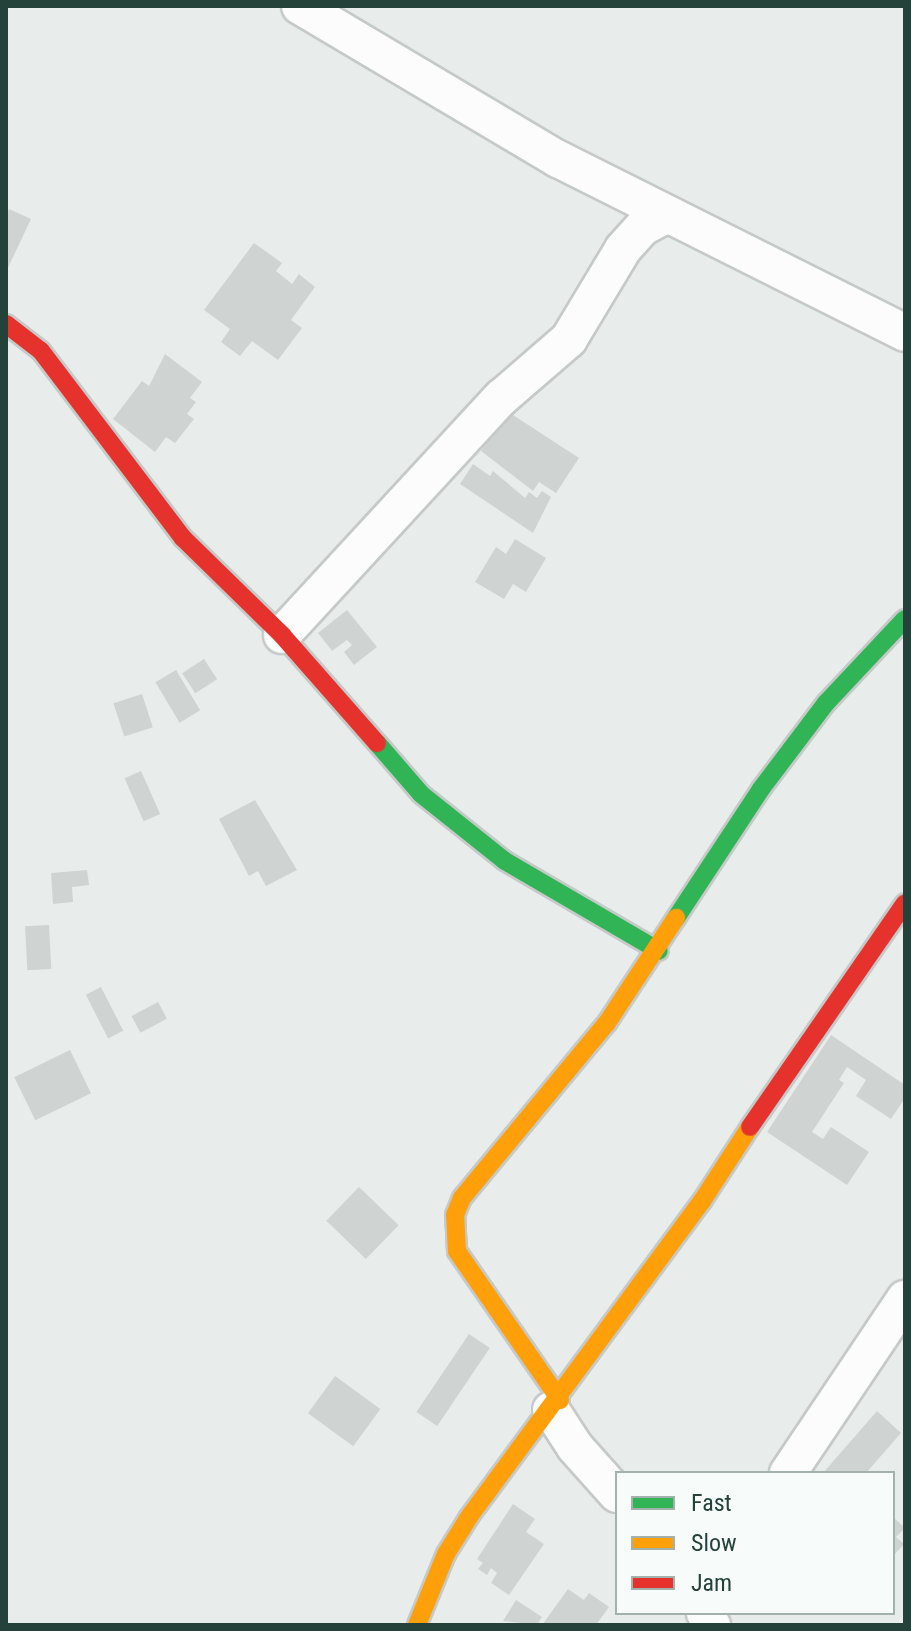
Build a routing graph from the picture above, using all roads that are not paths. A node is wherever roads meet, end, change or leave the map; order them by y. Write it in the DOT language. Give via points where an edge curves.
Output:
graph roads {
  1 [pos="300,6"];
  2 [pos="667,214"];
  3 [pos="6,324"];
  4 [pos="905,333"];
  5 [pos="905,619"];
  6 [pos="282,635"];
  7 [pos="905,903"];
  8 [pos="659,951"];
  9 [pos="905,1299"];
  10 [pos="555,1405"];
  11 [pos="789,1471"];
  12 [pos="615,1492"];
  13 [pos="417,1625"];
  1 -- 2 [label="street" via="558,159"];
  2 -- 4 [label="street"];
  2 -- 6 [label="street" via="643,227 623,249 569,339 501,398"];
  3 -- 6 [label="street" via="41,351 211,570"];
  5 -- 8 [label="street" via="826,703 761,789"];
  6 -- 8 [label="street" via="421,794 505,861"];
  7 -- 10 [label="street"];
  8 -- 10 [label="street" via="607,1023 462,1198 455,1215 457,1251"];
  9 -- 11 [label="street"];
  10 -- 12 [label="street" via="575,1447"];
  10 -- 13 [label="street" via="454,1542"];
}
